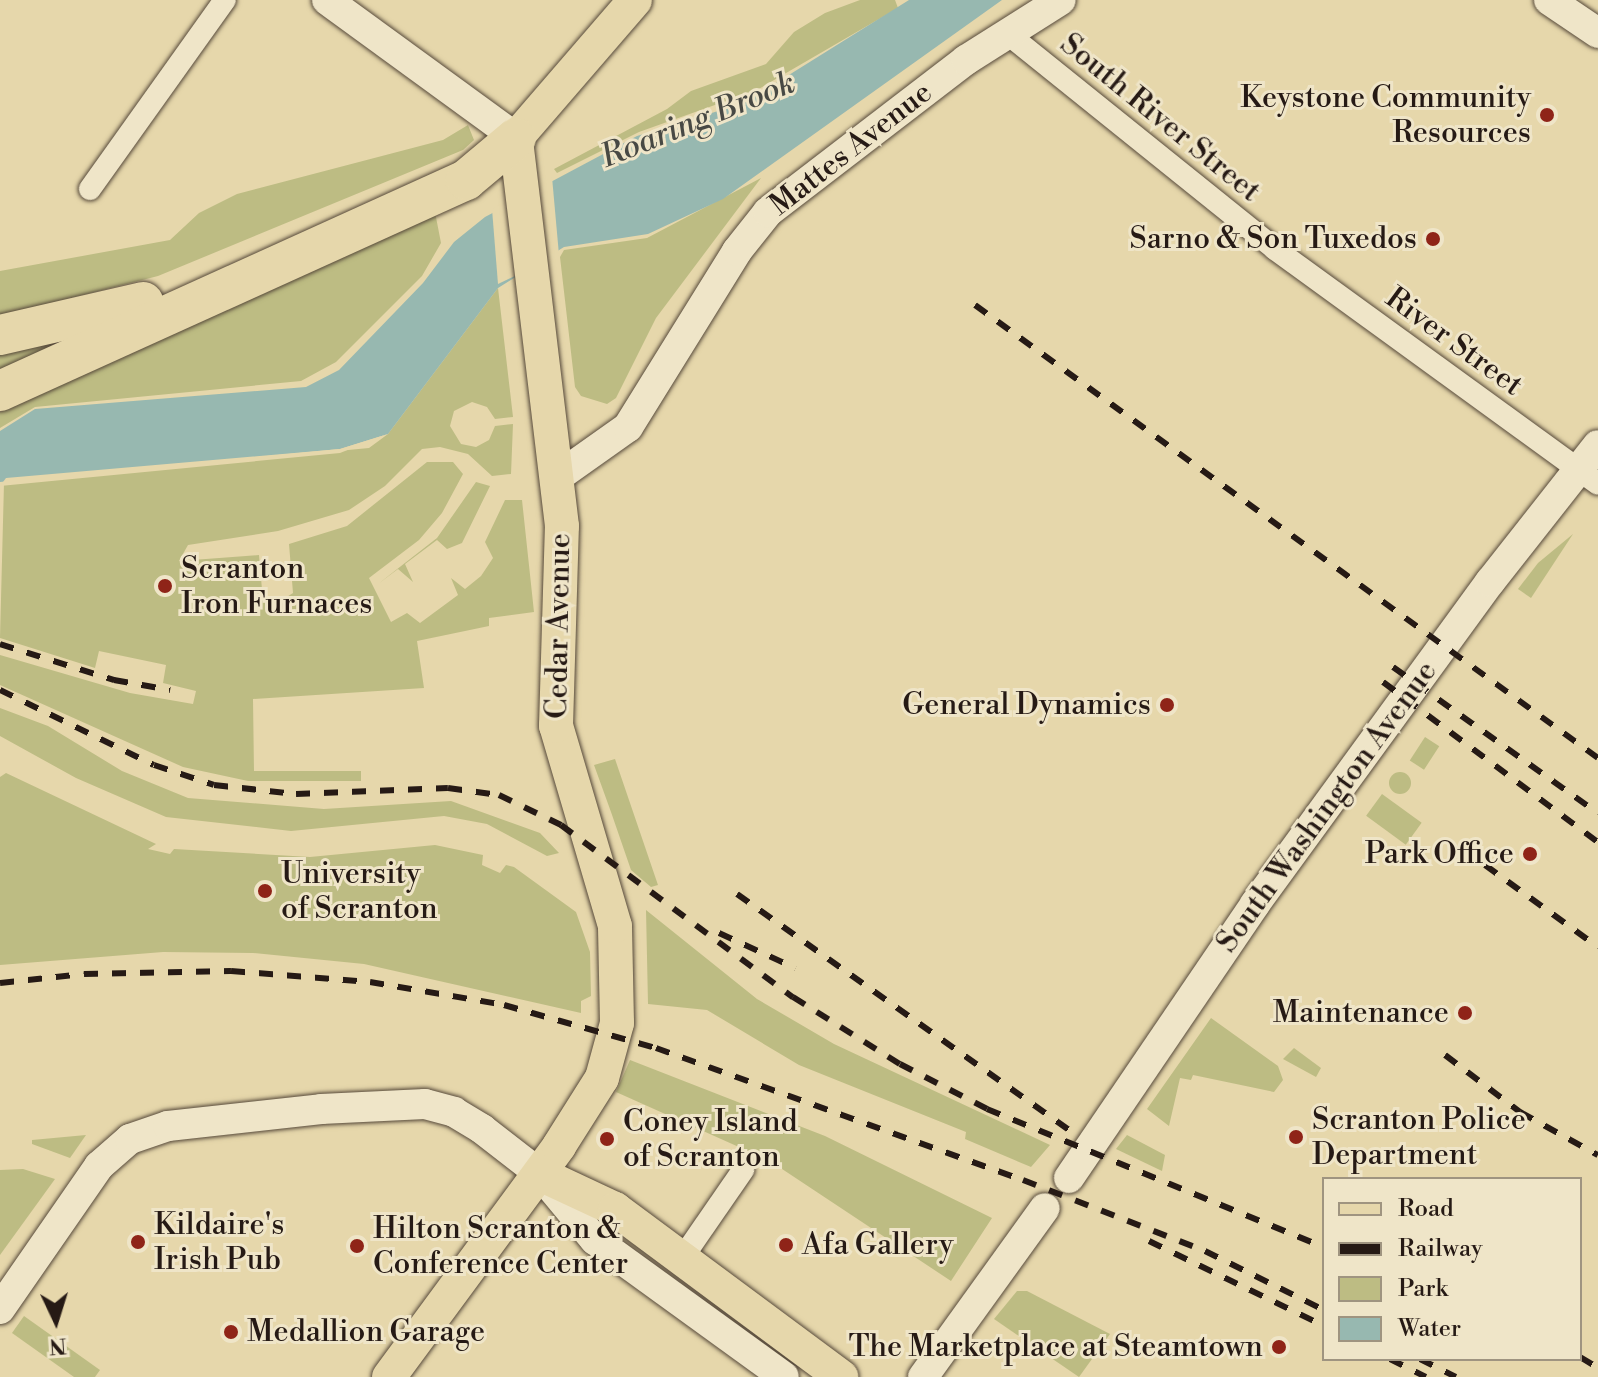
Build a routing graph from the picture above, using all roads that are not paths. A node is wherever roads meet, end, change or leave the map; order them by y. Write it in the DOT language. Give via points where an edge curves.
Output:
graph roads {
  1 [pos="225,0"];
  2 [pos="327,0"];
  3 [pos="635,0"];
  4 [pos="1061,0"];
  5 [pos="1549,0"];
  6 [pos="1598,33"];
  7 [pos="1008,34"];
  8 [pos="516,138"];
  9 [pos="90,189"];
  10 [pos="1275,249"];
  11 [pos="0,335"];
  12 [pos="0,391"];
  13 [pos="1598,445"];
  14 [pos="1589,477"];
  15 [pos="556,478"];
  16 [pos="743,1170"];
  17 [pos="540,1174"];
  18 [pos="1069,1178"];
  19 [pos="1045,1208"];
  20 [pos="683,1257"];
  21 [pos="2,1302"];
  22 [pos="389,1377"];
  23 [pos="784,1377"];
  24 [pos="841,1377"];
  25 [pos="923,1377"];
  1 -- 9 [label="street"];
  2 -- 8 [label="street"];
  3 -- 8 [label="main road"];
  4 -- 7 [label="street, Mattes Avenue"];
  5 -- 6 [label="street"];
  7 -- 10 [label="street, South River Street"];
  7 -- 15 [label="street, Mattes Avenue" via="966,60 768,212 737,251 628,427"];
  8 -- 11 [label="highway" via="190,286 99,315"];
  8 -- 12 [label="highway" via="466,180"];
  8 -- 15 [label="main road, Cedar Avenue"];
  10 -- 14 [label="street, River Street"];
  13 -- 14 [label="street, South Washington Avenue"];
  14 -- 18 [label="street, South Washington Avenue" via="1490,582 1255,904"];
  15 -- 17 [label="main road, Cedar Avenue" via="563,614 556,726 619,950 617,1023 602,1078"];
  16 -- 20 [label="street"];
  17 -- 21 [label="street" via="468,1120 425,1104 168,1126 113,1150"];
  17 -- 22 [label="main road, Cedar Avenue"];
  17 -- 23 [label="street" via="595,1240"];
  17 -- 24 [label="main road" via="615,1209"];
  19 -- 25 [label="street"];
}
